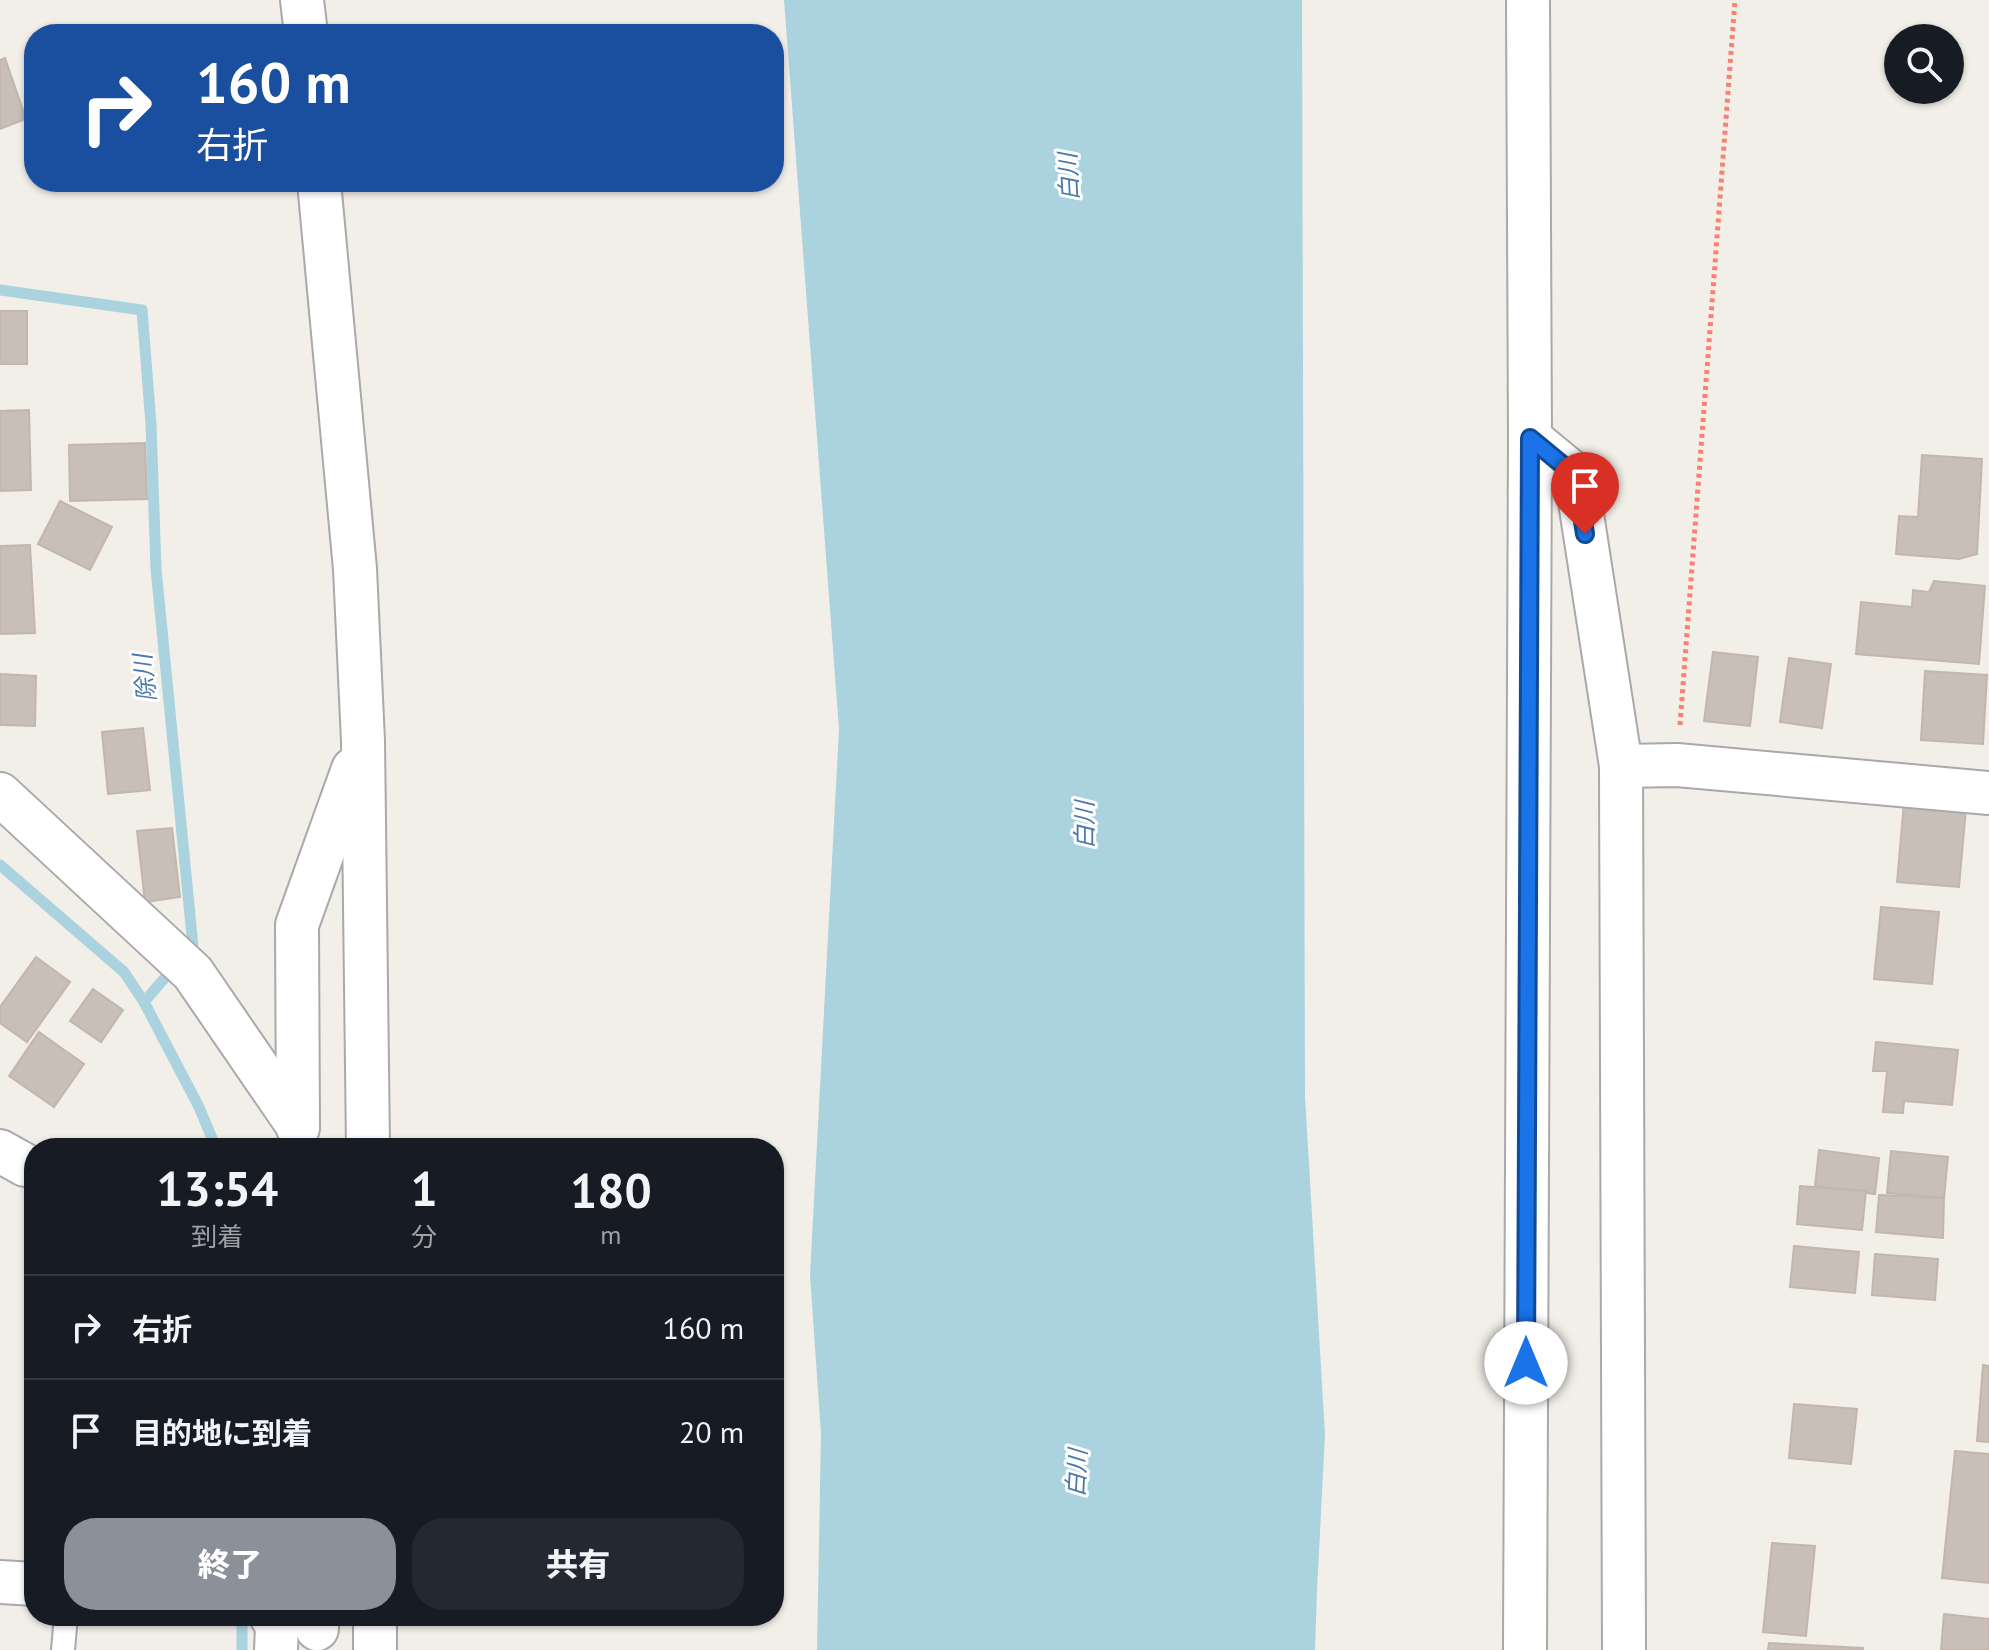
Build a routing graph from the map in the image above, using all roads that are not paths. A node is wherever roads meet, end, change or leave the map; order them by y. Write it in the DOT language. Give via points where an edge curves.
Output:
graph roads {
  1 [pos="302,0"];
  2 [pos="1528,0"];
  3 [pos="305,24"];
  4 [pos="320,192"];
  5 [pos="1530,438"];
  6 [pos="363,741"];
  7 [pos="1621,766"];
  8 [pos="1989,793"];
  9 [pos="0,794"];
  10 [pos="298,1137"];
  11 [pos="368,1138"];
  12 [pos="0,1582"];
  13 [pos="24,1583"];
  14 [pos="65,1626"];
  15 [pos="277,1626"];
  16 [pos="375,1626"];
  17 [pos="63,1650"];
  18 [pos="276,1650"];
  19 [pos="375,1650"];
  20 [pos="1525,1650"];
  21 [pos="1624,1650"];
  1 -- 3 [label="street"];
  2 -- 5 [label="street"];
  4 -- 6 [label="street" via="355,569"];
  5 -- 7 [label="street" via="1576,476"];
  5 -- 20 [label="street"];
  6 -- 10 [label="street" via="297,925"];
  6 -- 11 [label="street"];
  7 -- 8 [label="street" via="1677,765"];
  7 -- 21 [label="street"];
  9 -- 10 [label="street" via="193,973"];
  12 -- 13 [label="street"];
  14 -- 17 [label="lane"];
  15 -- 18 [label="street"];
  16 -- 19 [label="street"];
}
